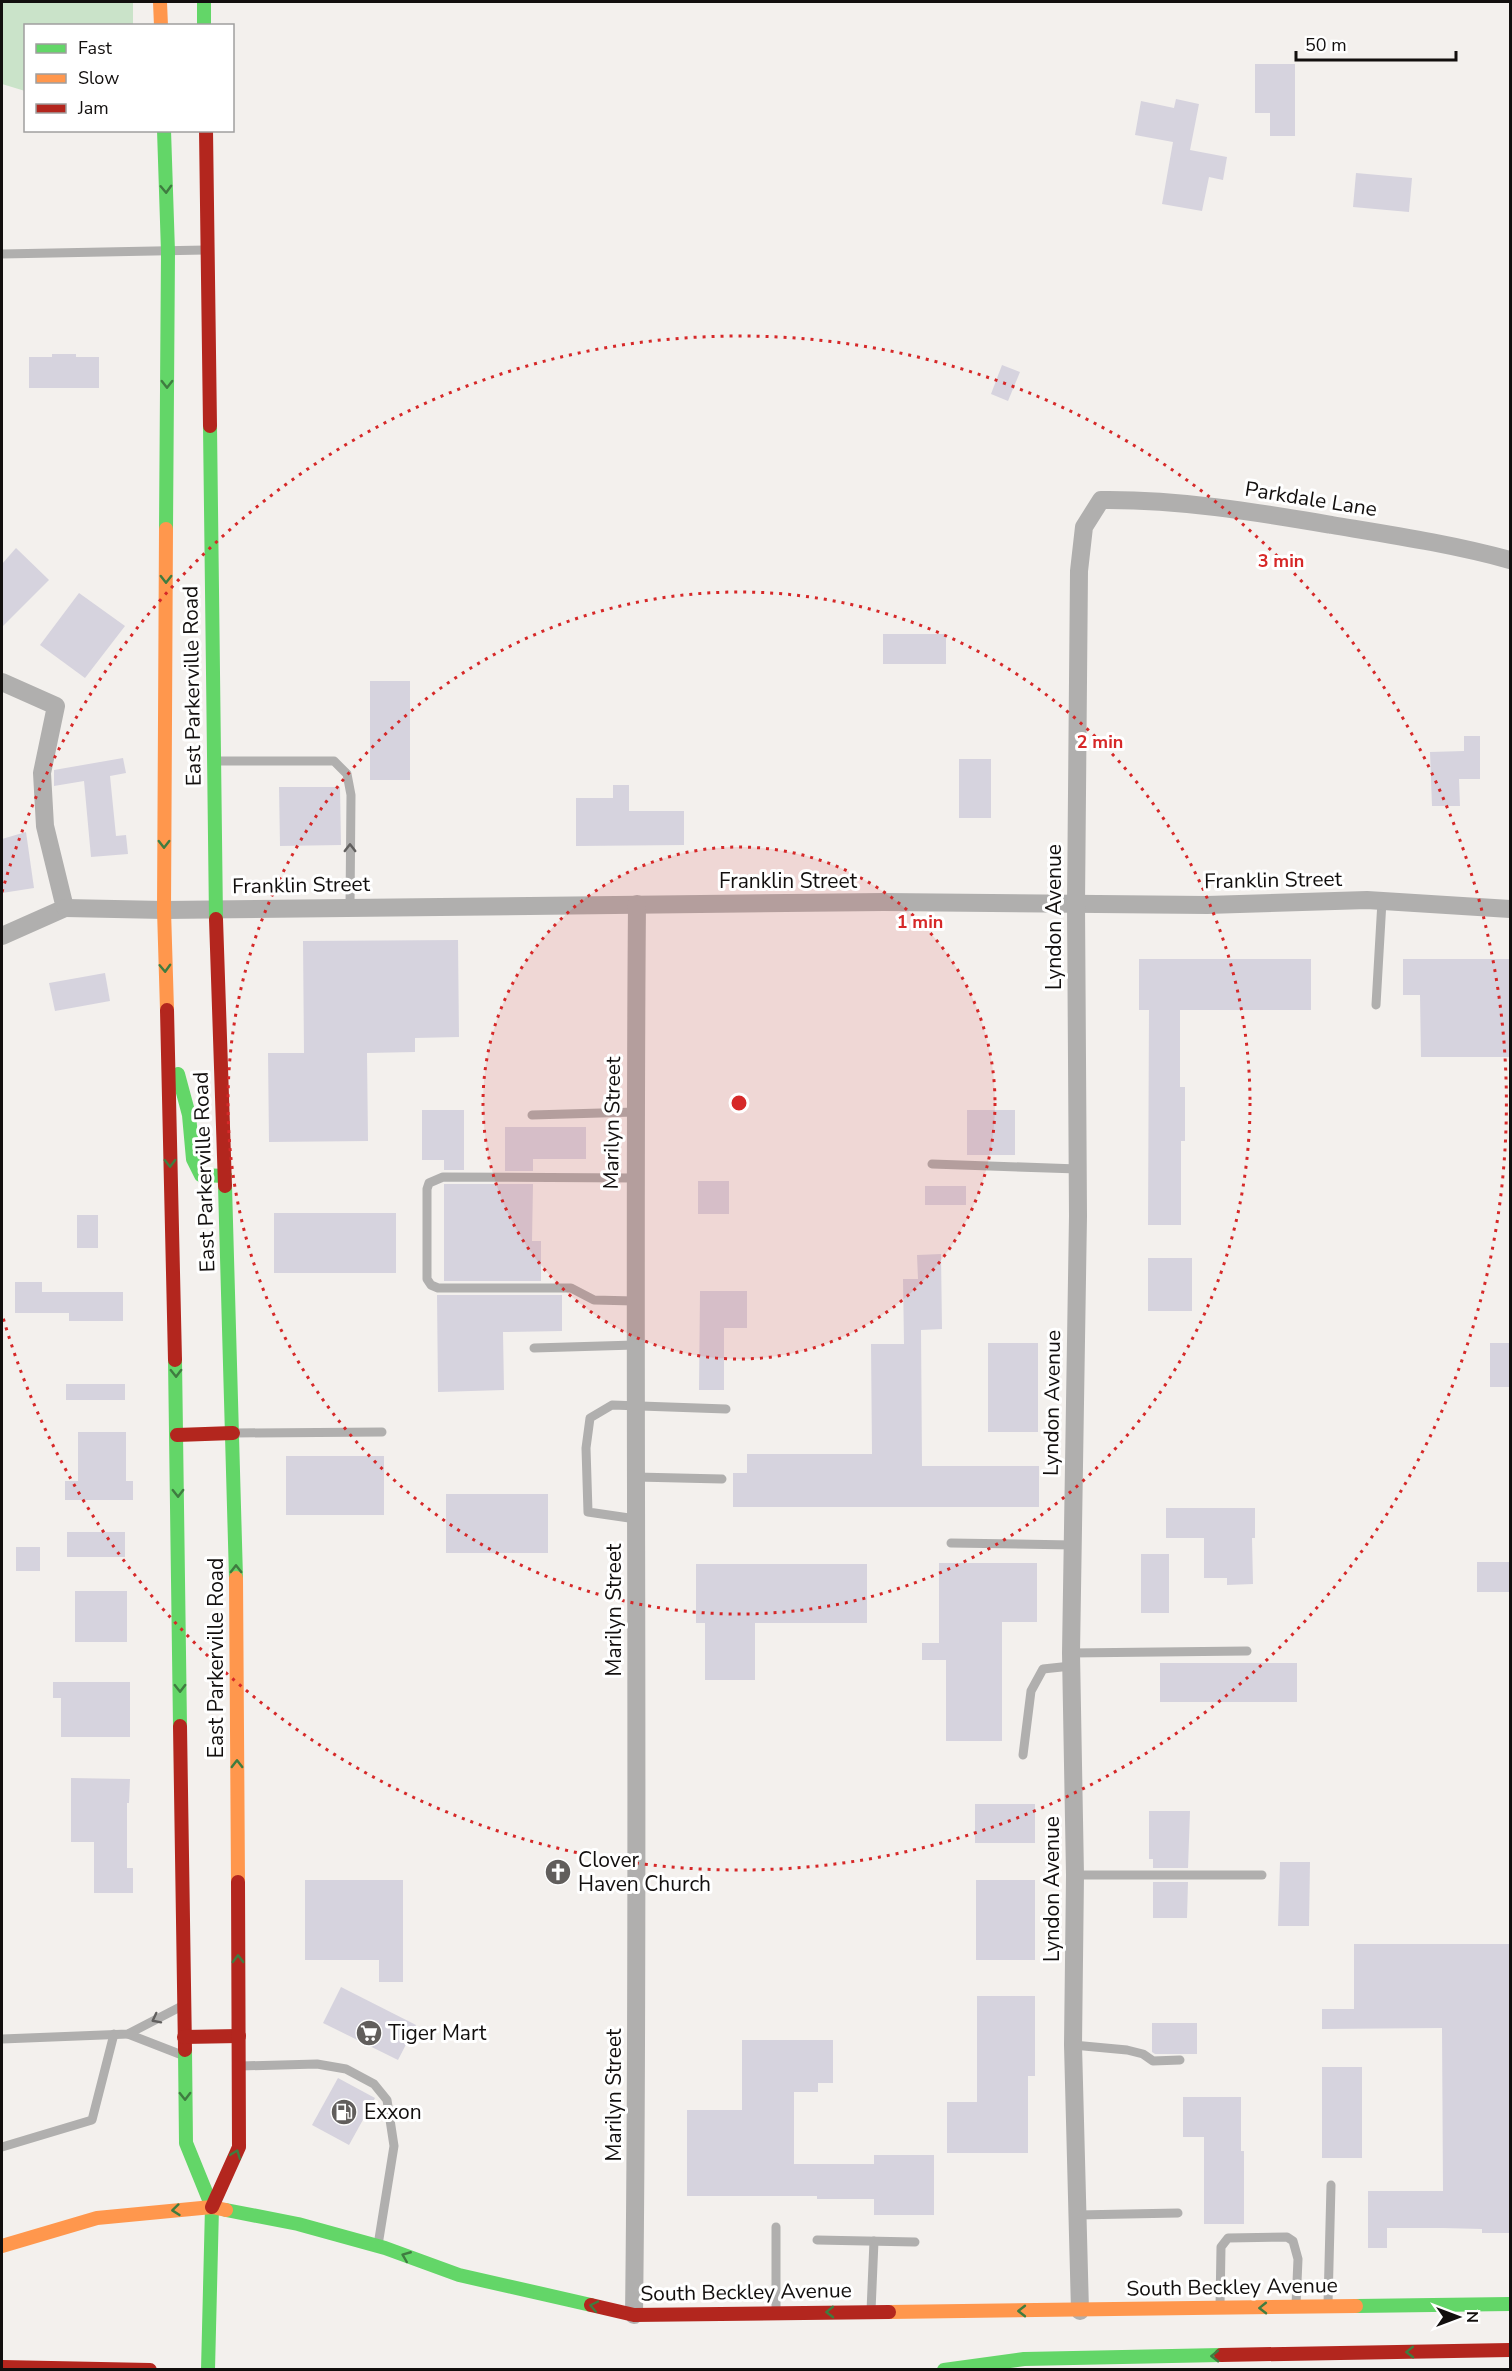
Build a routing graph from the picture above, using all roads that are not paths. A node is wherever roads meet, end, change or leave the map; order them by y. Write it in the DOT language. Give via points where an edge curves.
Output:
graph roads {
  1 [pos="160,2"];
  2 [pos="204,2"];
  3 [pos="161,24"];
  4 [pos="204,24"];
  5 [pos="164,132"];
  6 [pos="206,132"];
  7 [pos="207,250"];
  8 [pos="168,252"];
  9 [pos="2,254"];
  10 [pos="1101,500"];
  11 [pos="1510,560"];
  12 [pos="2,682"];
  13 [pos="214,761"];
  14 [pos="1382,901"];
  15 [pos="637,904"];
  16 [pos="1076,904"];
  17 [pos="350,906"];
  18 [pos="65,908"];
  19 [pos="216,909"];
  20 [pos="1510,909"];
  21 [pos="164,910"];
  22 [pos="2,936"];
  23 [pos="1376,1005"];
  24 [pos="166,1015"];
  25 [pos="635,1112"];
  26 [pos="532,1115"];
  27 [pos="932,1164"];
  28 [pos="1078,1169"];
  29 [pos="225,1176"];
  30 [pos="634,1178"];
  31 [pos="634,1301"];
  32 [pos="635,1345"];
  33 [pos="534,1348"];
  34 [pos="635,1405"];
  35 [pos="726,1409"];
  36 [pos="382,1432"];
  37 [pos="233,1433"];
  38 [pos="177,1435"];
  39 [pos="636,1477"];
  40 [pos="722,1479"];
  41 [pos="636,1520"];
  42 [pos="951,1544"];
  43 [pos="1072,1545"];
  44 [pos="1247,1651"];
  45 [pos="1071,1659"];
  46 [pos="1023,1755"];
  47 [pos="1075,1875"];
  48 [pos="1262,1875"];
  49 [pos="184,2005"];
  50 [pos="114,2034"];
  51 [pos="128,2034"];
  52 [pos="238,2036"];
  53 [pos="184,2037"];
  54 [pos="2,2039"];
  55 [pos="1073,2045"];
  56 [pos="185,2057"];
  57 [pos="1180,2060"];
  58 [pos="239,2066"];
  59 [pos="2,2147"];
  60 [pos="1331,2184"];
  61 [pos="212,2207"];
  62 [pos="1178,2213"];
  63 [pos="1077,2214"];
  64 [pos="776,2226"];
  65 [pos="817,2240"];
  66 [pos="874,2241"];
  67 [pos="915,2241"];
  68 [pos="377,2246"];
  69 [pos="2,2247"];
  70 [pos="1510,2304"];
  71 [pos="1296,2307"];
  72 [pos="1328,2307"];
  73 [pos="1220,2308"];
  74 [pos="1080,2311"];
  75 [pos="871,2312"];
  76 [pos="776,2313"];
  77 [pos="634,2315"];
  78 [pos="1510,2350"];
  79 [pos="2,2367"];
  80 [pos="150,2370"];
  81 [pos="208,2370"];
  82 [pos="944,2370"];
  1 -- 3 [label="main road"];
  2 -- 4 [label="main road"];
  5 -- 8 [label="main road, East Parkerville Road, one-way"];
  6 -- 7 [label="main road, East Parkerville Road"];
  7 -- 8 [label="lane"];
  7 -- 13 [label="main road, East Parkerville Road"];
  8 -- 9 [label="lane"];
  8 -- 21 [label="main road, East Parkerville Road, one-way"];
  10 -- 11 [label="street, Parkdale Lane" via="1149,500 1234,509 1462,547"];
  10 -- 16 [label="street, Lyndon Avenue" via="1084,527 1079,572"];
  12 -- 18 [label="street" via="56,706 42,773 45,826"];
  17 -- 13 [label="lane, one-way" via="351,795 347,774 334,761"];
  13 -- 19 [label="main road, East Parkerville Road"];
  14 -- 16 [label="street, Franklin Street"];
  14 -- 20 [label="street, Franklin Street"];
  14 -- 23 [label="lane"];
  15 -- 16 [label="street, Franklin Street"];
  15 -- 17 [label="street, Franklin Street"];
  15 -- 25 [label="street, Marilyn Street"];
  16 -- 28 [label="street, Lyndon Avenue"];
  17 -- 19 [label="street, Franklin Street"];
  18 -- 21 [label="street, Franklin Street"];
  18 -- 22 [label="street"];
  19 -- 21 [label="street, Franklin Street"];
  19 -- 29 [label="main road, East Parkerville Road"];
  21 -- 24 [label="main road, East Parkerville Road, one-way"];
  24 -- 29 [label="main road" via="189,1115 194,1159 201,1175"];
  24 -- 38 [label="main road, East Parkerville Road, one-way"];
  25 -- 26 [label="lane"];
  25 -- 30 [label="street, Marilyn Street"];
  27 -- 28 [label="lane"];
  28 -- 43 [label="street, Lyndon Avenue"];
  29 -- 37 [label="main road, East Parkerville Road"];
  30 -- 31 [label="street, Marilyn Street"];
  30 -- 31 [label="lane" via="443,1177 429,1183 427,1189 427,1279 431,1285 571,1288 594,1300"];
  31 -- 32 [label="street, Marilyn Street"];
  32 -- 33 [label="lane"];
  32 -- 34 [label="street, Marilyn Street"];
  34 -- 35 [label="lane"];
  34 -- 39 [label="street, Marilyn Street"];
  34 -- 41 [label="lane" via="612,1405 590,1418 585,1448 588,1512"];
  36 -- 37 [label="lane"];
  37 -- 38 [label="main road"];
  52 -- 37 [label="main road, East Parkerville Road, one-way"];
  38 -- 49 [label="main road, East Parkerville Road, one-way"];
  39 -- 40 [label="lane"];
  39 -- 41 [label="street, Marilyn Street"];
  41 -- 77 [label="street, Marilyn Street"];
  42 -- 43 [label="lane"];
  43 -- 45 [label="street, Lyndon Avenue"];
  44 -- 45 [label="lane"];
  45 -- 46 [label="lane" via="1043,1669 1031,1691"];
  45 -- 47 [label="street, Lyndon Avenue"];
  47 -- 48 [label="lane"];
  47 -- 55 [label="street, Lyndon Avenue"];
  49 -- 51 [label="lane, one-way"];
  49 -- 53 [label="main road, East Parkerville Road"];
  50 -- 51 [label="lane"];
  50 -- 54 [label="lane"];
  50 -- 59 [label="lane" via="92,2120"];
  51 -- 56 [label="lane"];
  52 -- 53 [label="main road"];
  52 -- 58 [label="main road, East Parkerville Road"];
  53 -- 56 [label="main road, East Parkerville Road"];
  55 -- 57 [label="lane" via="1127,2050 1153,2061"];
  55 -- 63 [label="street, Lyndon Avenue"];
  56 -- 61 [label="main road, East Parkerville Road, one-way" via="186,2143"];
  61 -- 58 [label="main road, East Parkerville Road, one-way" via="239,2147"];
  58 -- 68 [label="lane" via="317,2064 346,2069 374,2084 387,2100 394,2146"];
  60 -- 72 [label="lane"];
  61 -- 68 [label="main road, South Beckley Avenue" via="298,2224"];
  61 -- 69 [label="main road, South Beckley Avenue, one-way" via="97,2218"];
  61 -- 81 [label="main road, East Parkerville Road"];
  62 -- 63 [label="lane"];
  63 -- 74 [label="street, Lyndon Avenue"];
  64 -- 76 [label="lane"];
  65 -- 66 [label="lane"];
  66 -- 67 [label="lane"];
  66 -- 75 [label="lane"];
  77 -- 68 [label="main road, South Beckley Avenue, one-way" via="459,2276"];
  70 -- 72 [label="main road, South Beckley Avenue"];
  71 -- 72 [label="main road, South Beckley Avenue"];
  71 -- 73 [label="main road, South Beckley Avenue, one-way"];
  71 -- 73 [label="lane" via="1298,2259 1293,2241 1287,2237 1228,2238 1221,2247"];
  73 -- 74 [label="main road, South Beckley Avenue"];
  74 -- 75 [label="main road, South Beckley Avenue, one-way"];
  75 -- 76 [label="main road, South Beckley Avenue, one-way"];
  76 -- 77 [label="main road, South Beckley Avenue"];
  78 -- 82 [label="main road, one-way" via="1024,2360"];
  79 -- 80 [label="main road"];
}
